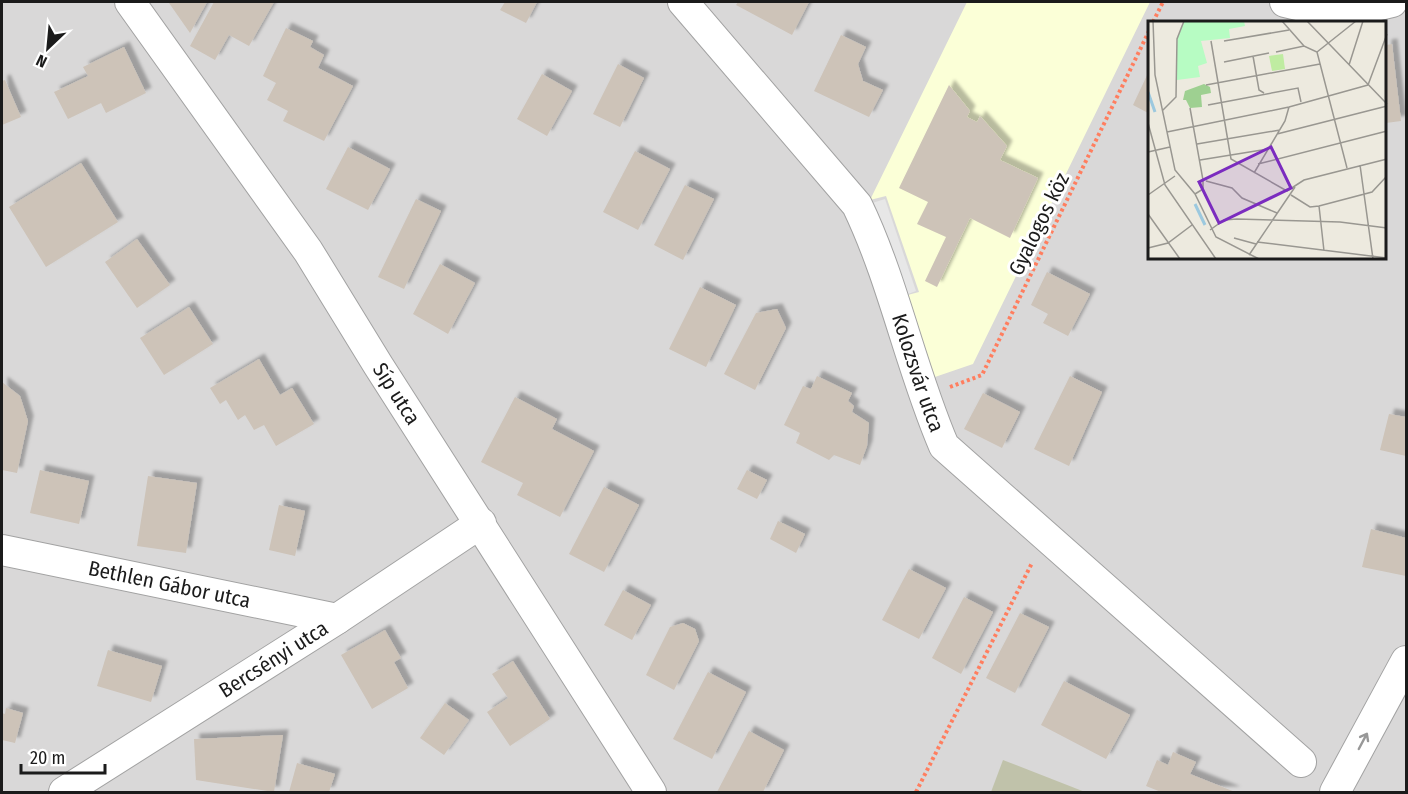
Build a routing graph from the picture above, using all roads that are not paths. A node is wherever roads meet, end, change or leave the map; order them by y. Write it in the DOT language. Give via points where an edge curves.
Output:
graph roads {
  1 [pos="130,2"];
  2 [pos="682,2"];
  3 [pos="1285,2"];
  4 [pos="1392,2"];
  5 [pos="481,523"];
  6 [pos="2,550"];
  7 [pos="337,620"];
  8 [pos="1407,661"];
  9 [pos="1301,762"];
  10 [pos="68,792"];
  11 [pos="651,792"];
  12 [pos="1335,792"];
  1 -- 5 [label="street, Síp utca" via="303,243"];
  2 -- 9 [label="street, Kolozsvár utca" via="857,205 875,242 923,397 944,446"];
  3 -- 4 [label="street" via="1308,8 1361,10"];
  5 -- 7 [label="street, Bercsényi utca"];
  5 -- 11 [label="street, Síp utca"];
  6 -- 7 [label="street, Bethlen Gábor utca"];
  7 -- 10 [label="street, Bercsényi utca"];
  12 -- 8 [label="street, one-way"];
}
